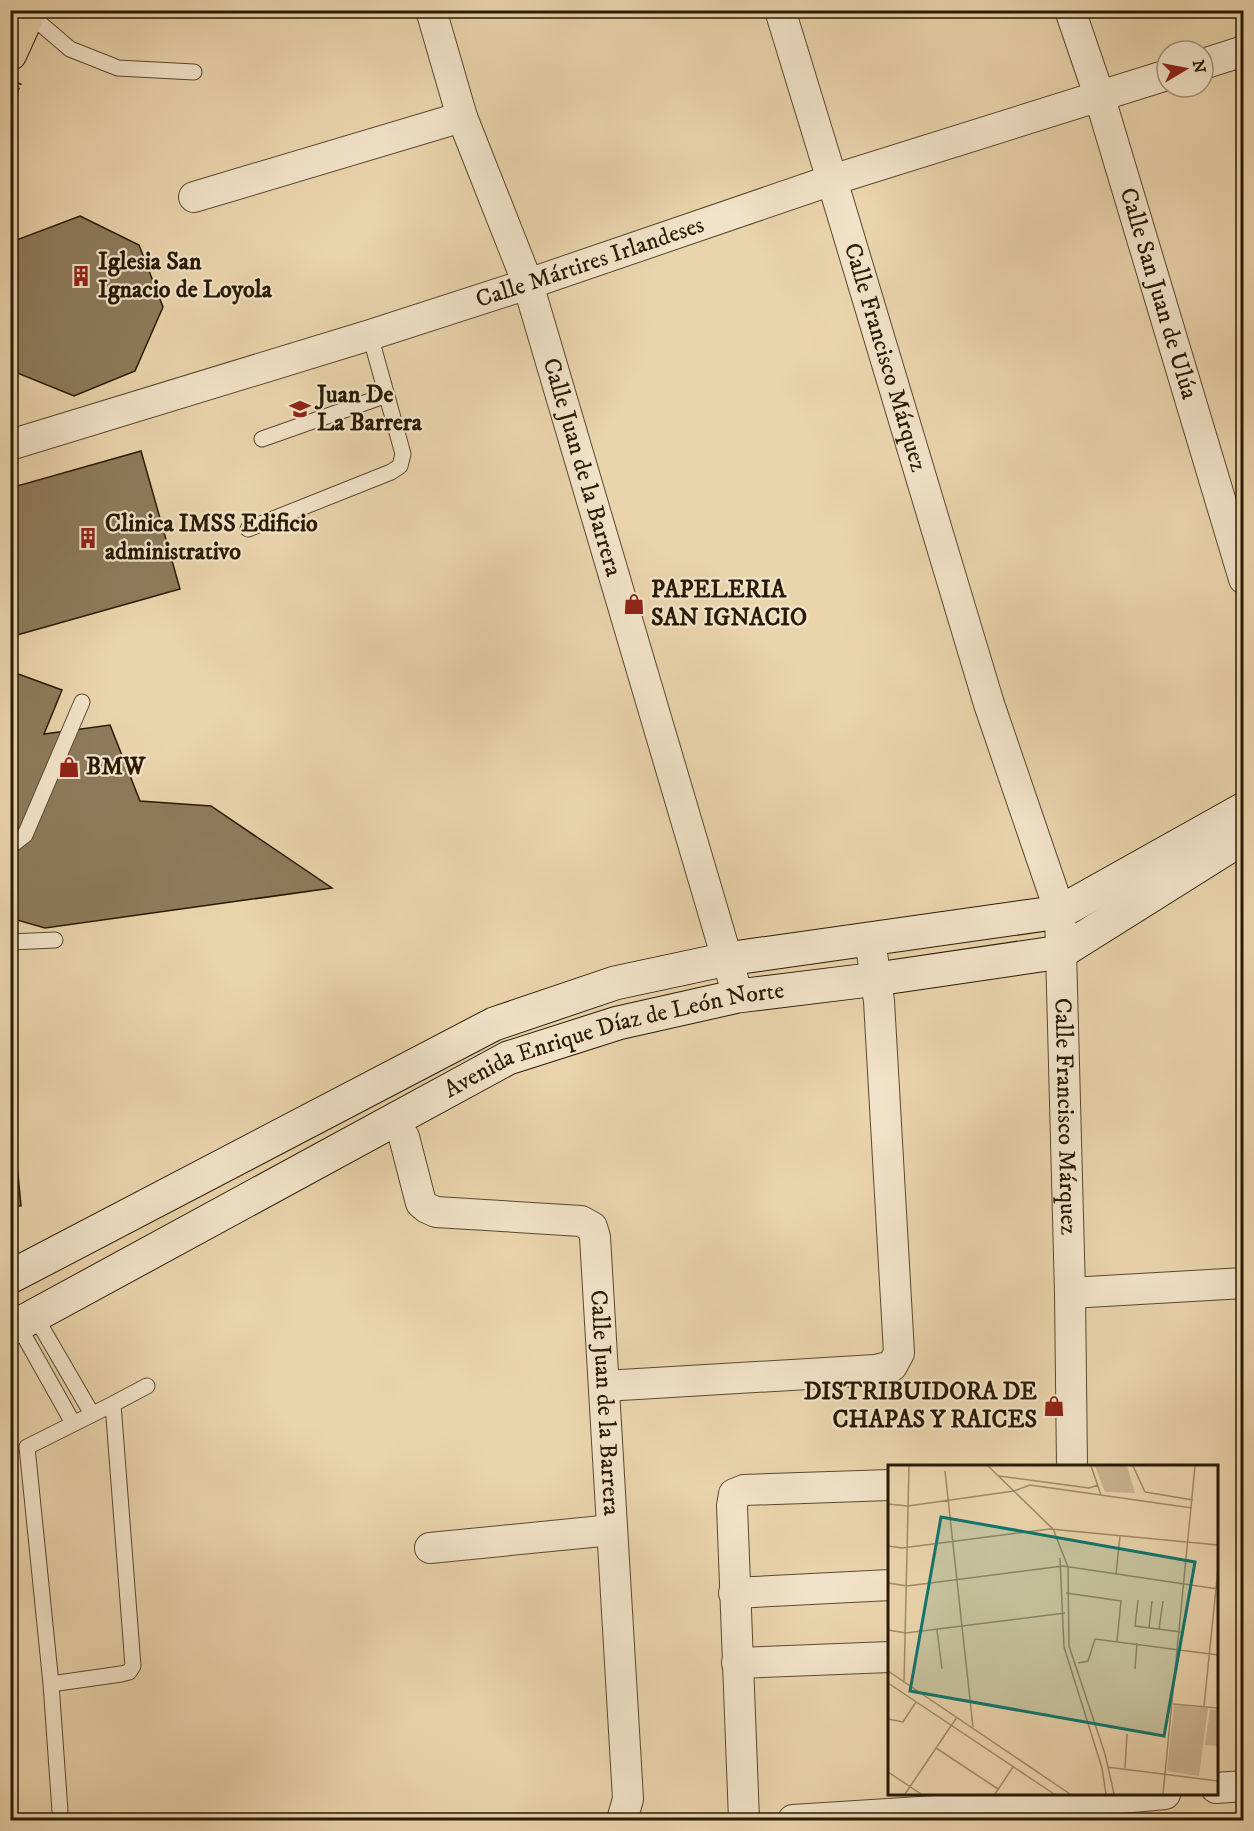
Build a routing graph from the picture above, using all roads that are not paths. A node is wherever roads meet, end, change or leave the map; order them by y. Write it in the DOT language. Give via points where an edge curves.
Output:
graph roads {
  1 [pos="430,10"];
  2 [pos="780,10"];
  3 [pos="1070,10"];
  4 [pos="29,12"];
  5 [pos="1244,51"];
  6 [pos="10,54"];
  7 [pos="1215,60"];
  8 [pos="194,72"];
  9 [pos="1155,79"];
  10 [pos="1100,95"];
  11 [pos="462,117"];
  12 [pos="832,180"];
  13 [pos="194,197"];
  14 [pos="528,284"];
  15 [pos="370,334"];
  16 [pos="387,395"];
  17 [pos="262,439"];
  18 [pos="10,446"];
  19 [pos="248,529"];
  20 [pos="1244,579"];
  21 [pos="82,702"];
  22 [pos="1244,809"];
  23 [pos="1244,837"];
  24 [pos="10,844"];
  25 [pos="1060,912"];
  26 [pos="55,940"];
  27 [pos="870,940"];
  28 [pos="10,942"];
  29 [pos="1061,952"];
  30 [pos="727,959"];
  31 [pos="877,979"];
  32 [pos="738,996"];
  33 [pos="404,1137"];
  34 [pos="10,1277"];
  35 [pos="1244,1283"];
  36 [pos="1070,1293"];
  37 [pos="21,1323"];
  38 [pos="147,1386"];
  39 [pos="604,1386"];
  40 [pos="113,1404"];
  41 [pos="92,1414"];
  42 [pos="73,1423"];
  43 [pos="1072,1465"];
  44 [pos="888,1485"];
  45 [pos="612,1530"];
  46 [pos="430,1548"];
  47 [pos="888,1585"];
  48 [pos="734,1593"];
  49 [pos="888,1657"];
  50 [pos="737,1663"];
  51 [pos="51,1684"];
  52 [pos="1244,1786"];
  53 [pos="1218,1788"];
  54 [pos="1157,1795"];
  55 [pos="1077,1805"];
  56 [pos="60,1811"];
  57 [pos="622,1821"];
  58 [pos="744,1821"];
  59 [pos="793,1821"];
  1 -- 11 [label="street, Calle Juan de la Barrera"];
  2 -- 12 [label="street, Calle Francisco Márquez"];
  3 -- 10 [label="street, Calle San Juan de Ulúa"];
  4 -- 6 [label="main road"];
  4 -- 8 [label="lane" via="70,49 117,68"];
  5 -- 7 [label="street"];
  9 -- 10 [label="street, Calle Mártires Irlandeses"];
  10 -- 12 [label="street, Calle Mártires Irlandeses"];
  10 -- 20 [label="street, Calle San Juan de Ulúa"];
  11 -- 13 [label="street"];
  11 -- 14 [label="street, Calle Juan de la Barrera"];
  12 -- 14 [label="street, Calle Mártires Irlandeses"];
  12 -- 25 [label="street, Calle Francisco Márquez" via="989,704"];
  14 -- 15 [label="street, Calle Mártires Irlandeses"];
  14 -- 30 [label="street, Calle Juan de la Barrera"];
  15 -- 16 [label="lane"];
  15 -- 18 [label="street, Calle Mártires Irlandeses"];
  16 -- 17 [label="lane"];
  16 -- 19 [label="lane" via="404,454 400,466"];
  21 -- 24 [label="lane" via="25,835"];
  22 -- 25 [label="main road, Avenida Enrique Díaz de León Norte"];
  23 -- 29 [label="main road, Avenida Enrique Díaz de León Norte"];
  25 -- 27 [label="main road, Avenida Enrique Díaz de León Norte"];
  25 -- 29 [label="street, Calle Francisco Márquez"];
  26 -- 28 [label="lane"];
  27 -- 30 [label="main road, Avenida Enrique Díaz de León Norte"];
  27 -- 31 [label="street"];
  29 -- 31 [label="main road, Avenida Enrique Díaz de León Norte"];
  29 -- 36 [label="street, Calle Francisco Márquez"];
  30 -- 32 [label="street, Calle Juan de la Barrera"];
  30 -- 34 [label="main road, Avenida Enrique Díaz de León Norte" via="615,983 494,1024"];
  31 -- 32 [label="main road, Avenida Enrique Díaz de León Norte"];
  31 -- 39 [label="street" via="899,1353 892,1366"];
  32 -- 37 [label="main road, Avenida Enrique Díaz de León Norte" via="618,1023 508,1058"];
  33 -- 39 [label="street, Calle Juan de la Barrera" via="421,1203 427,1208 436,1212 581,1221 592,1227"];
  35 -- 36 [label="street"];
  36 -- 43 [label="street, Calle Francisco Márquez"];
  37 -- 41 [label="lane"];
  37 -- 42 [label="lane"];
  38 -- 40 [label="lane"];
  39 -- 45 [label="street, Calle Juan de la Barrera"];
  40 -- 41 [label="lane"];
  40 -- 51 [label="lane" via="132,1666 129,1672 121,1674"];
  41 -- 42 [label="lane"];
  42 -- 51 [label="lane" via="27,1447"];
  44 -- 48 [label="street" via="744,1490 734,1494"];
  45 -- 46 [label="street"];
  45 -- 57 [label="street, Calle Juan de la Barrera" via="628,1798"];
  47 -- 48 [label="street"];
  48 -- 50 [label="street"];
  49 -- 50 [label="street"];
  50 -- 58 [label="street"];
  51 -- 56 [label="lane"];
  52 -- 53 [label="street"];
  54 -- 55 [label="street"];
  55 -- 59 [label="street"];
}
